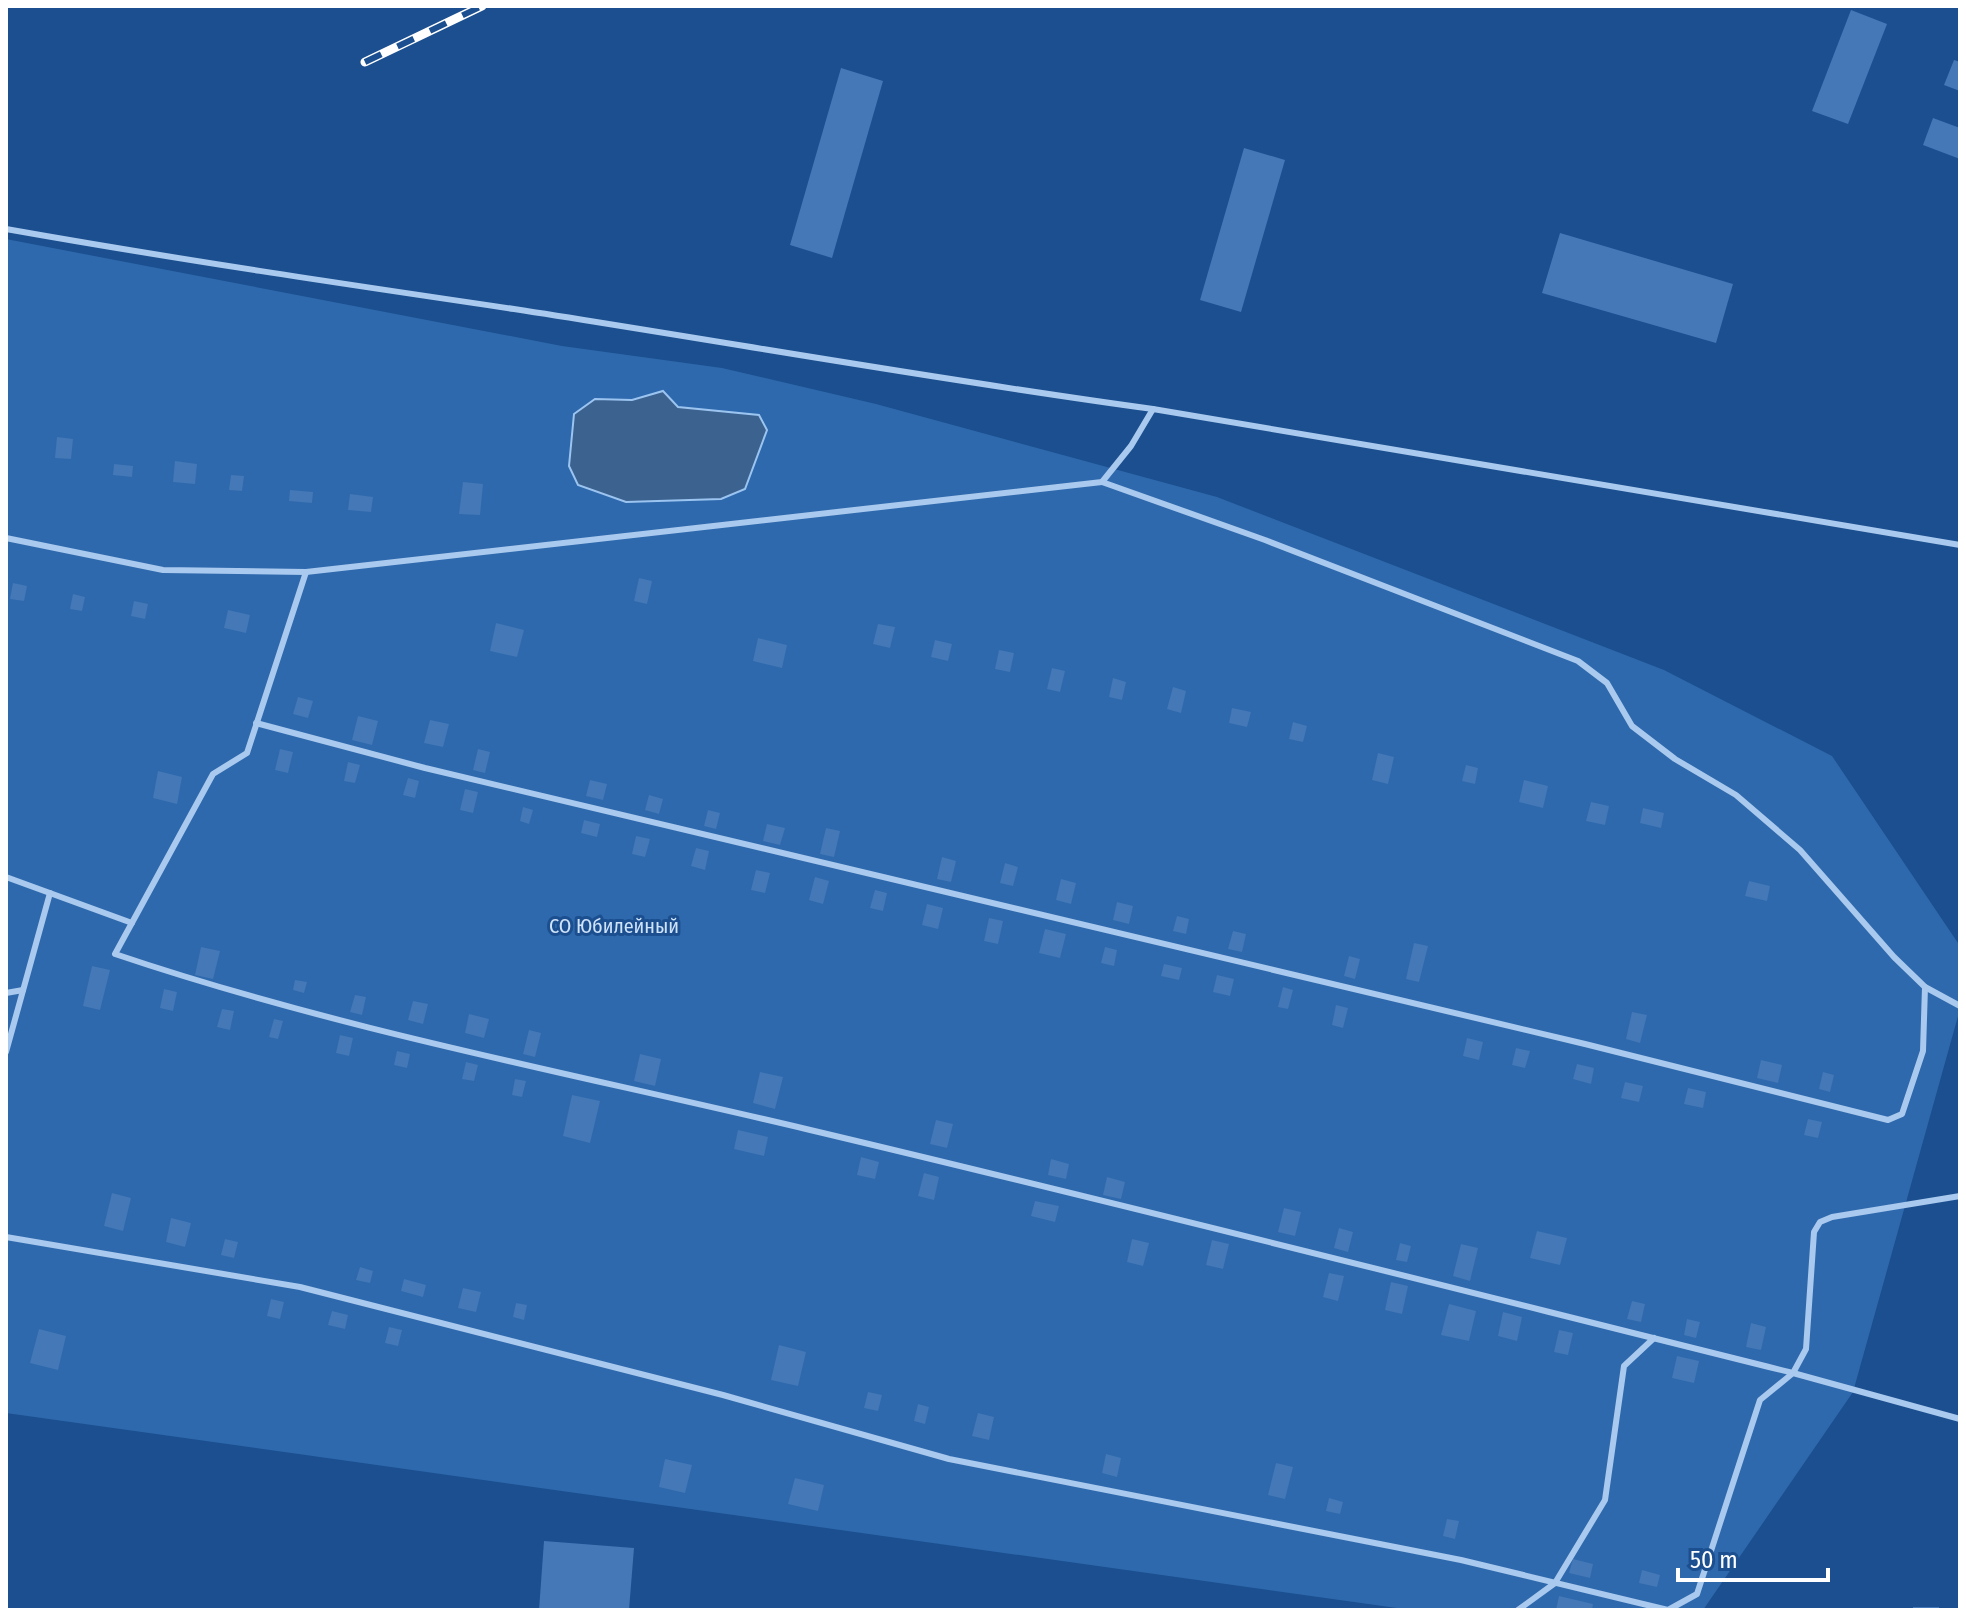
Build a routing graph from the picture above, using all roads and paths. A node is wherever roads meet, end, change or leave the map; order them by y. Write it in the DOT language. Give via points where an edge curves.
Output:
graph roads {
  1 [pos="6,229"];
  2 [pos="1153,409"];
  3 [pos="1102,482"];
  4 [pos="6,538"];
  5 [pos="1960,545"];
  6 [pos="306,572"];
  7 [pos="256,723"];
  8 [pos="6,877"];
  9 [pos="50,893"];
  10 [pos="132,923"];
  11 [pos="1925,987"];
  12 [pos="23,990"];
  13 [pos="6,993"];
  14 [pos="1960,1006"];
  15 [pos="6,1052"];
  16 [pos="1960,1196"];
  17 [pos="6,1237"];
  18 [pos="1654,1338"];
  19 [pos="1793,1373"];
  20 [pos="1960,1419"];
  21 [pos="1555,1583"];
  22 [pos="1518,1610"];
  1 -- 2 [label="lane" via="249,272"];
  2 -- 3 [label="lane"];
  2 -- 5 [label="lane"];
  3 -- 6 [label="lane"];
  3 -- 11 [label="lane" via="1578,661 1607,683 1632,726 1736,795 1800,850"];
  4 -- 6 [label="lane" via="163,570"];
  6 -- 7 [label="lane"];
  7 -- 10 [label="lane" via="247,753 213,774"];
  7 -- 11 [label="lane" via="1888,1120 1902,1114 1923,1051"];
  8 -- 9 [label="lane"];
  9 -- 10 [label="lane"];
  9 -- 12 [label="lane"];
  10 -- 18 [label="lane" via="115,954 205,984"];
  11 -- 14 [label="lane"];
  12 -- 13 [label="lane"];
  12 -- 15 [label="lane"];
  16 -- 19 [label="lane" via="1820,1222 1814,1232 1806,1349"];
  17 -- 21 [label="lane" via="300,1287 949,1459"];
  18 -- 19 [label="lane"];
  18 -- 21 [label="lane" via="1624,1366 1605,1500"];
  19 -- 20 [label="lane"];
  19 -- 21 [label="lane" via="1760,1400 1697,1594 1668,1610"];
  21 -- 22 [label="lane"];
}
